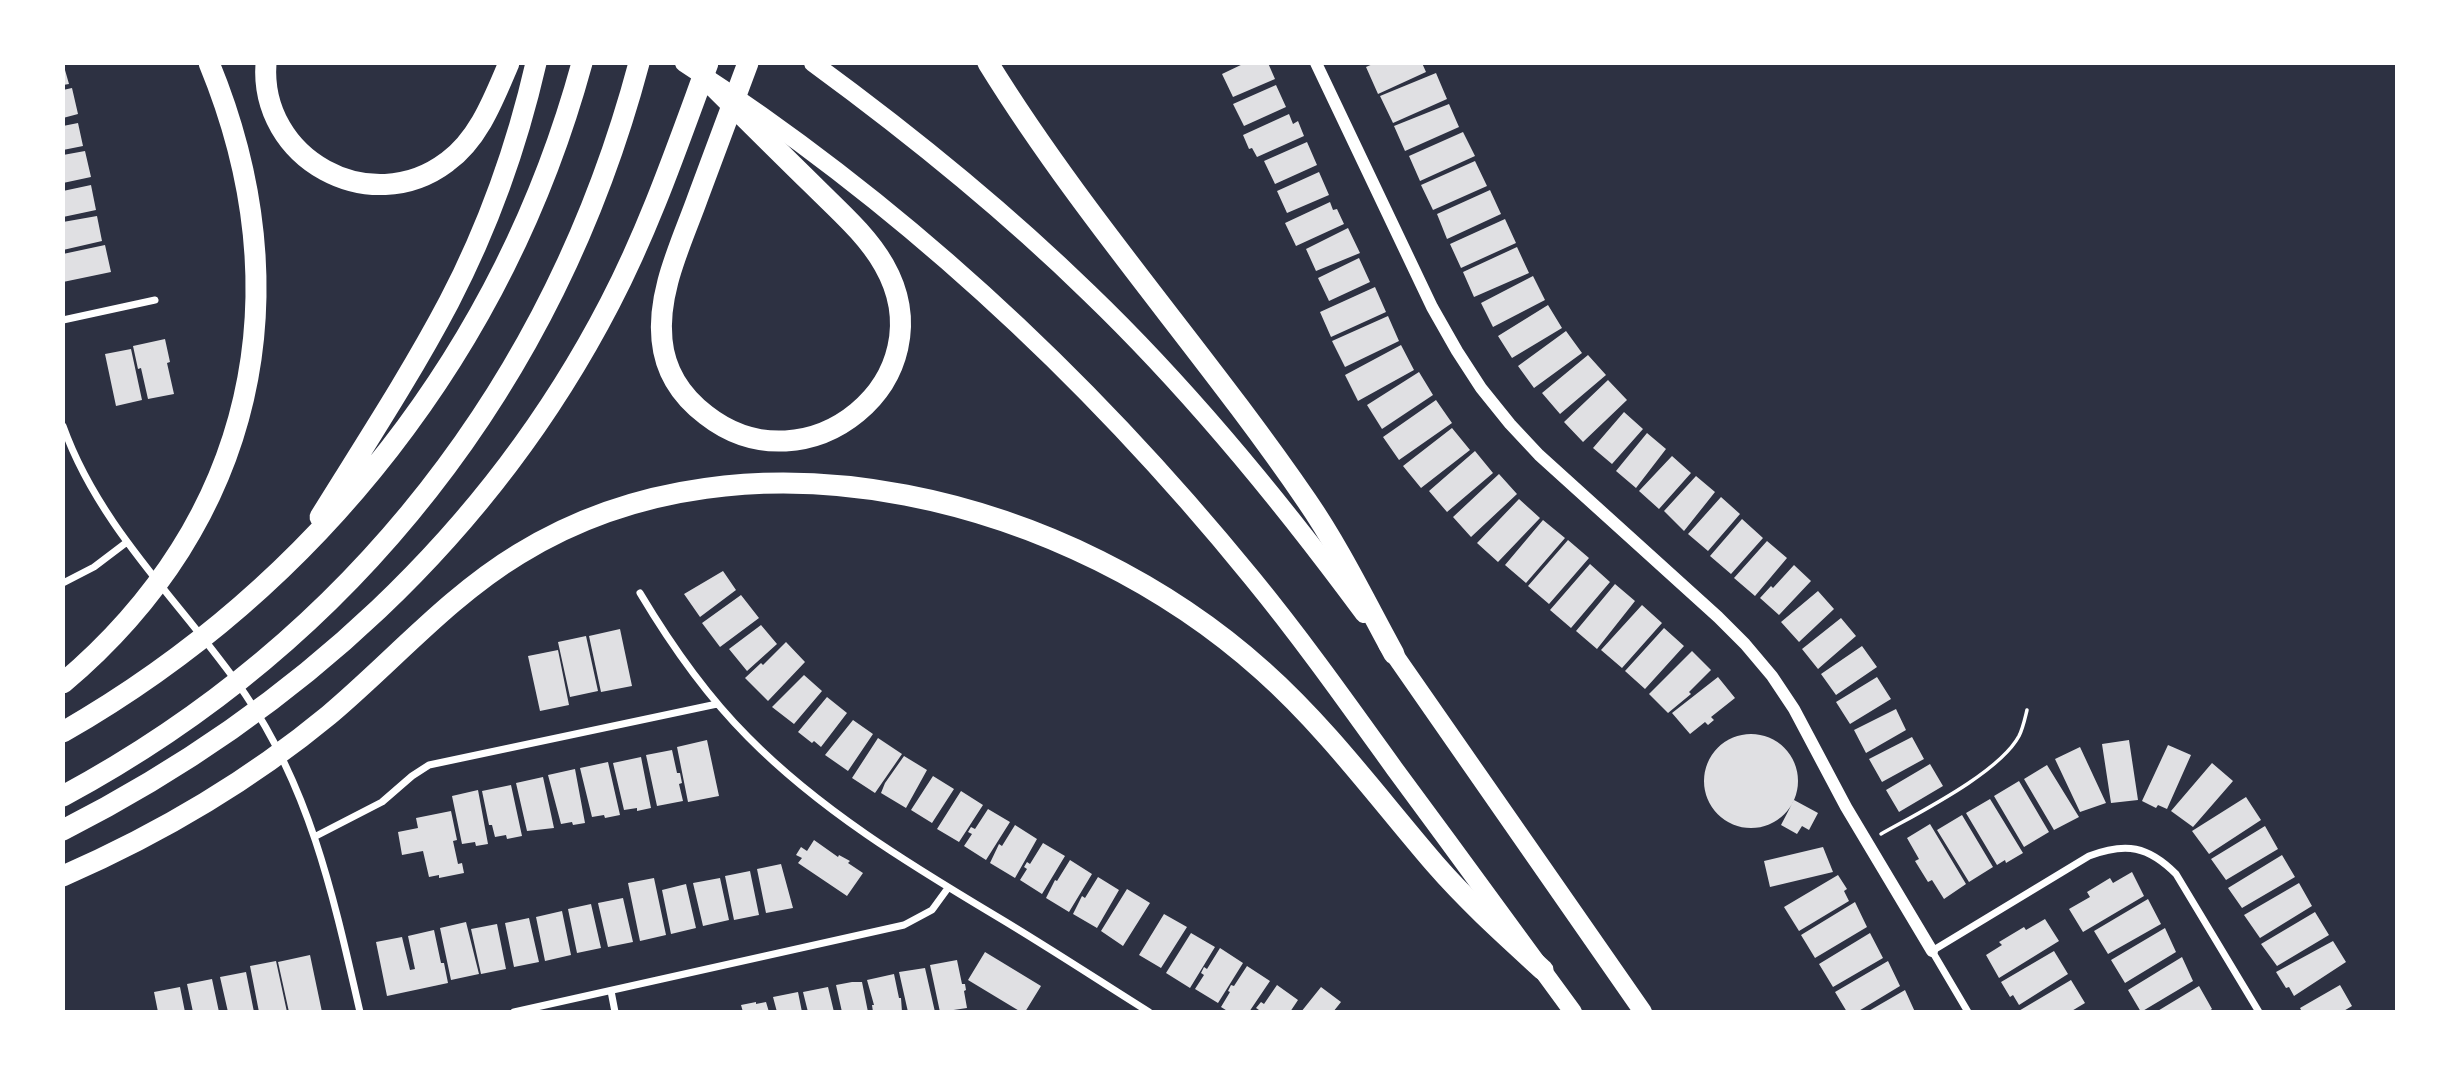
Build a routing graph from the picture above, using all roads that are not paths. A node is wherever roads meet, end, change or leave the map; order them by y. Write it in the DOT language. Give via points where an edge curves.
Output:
graph roads {
  1 [pos="209,63"];
  2 [pos="266,63"];
  3 [pos="509,63"];
  4 [pos="536,63"];
  5 [pos="582,63"];
  6 [pos="639,63"];
  7 [pos="748,63"];
  8 [pos="813,63"];
  9 [pos="988,63"];
  10 [pos="1316,63"];
  11 [pos="698,67"];
  12 [pos="767,130"];
  13 [pos="155,300"];
  14 [pos="63,320"];
  15 [pos="63,426"];
  16 [pos="127,542"];
  17 [pos="297,555"];
  18 [pos="63,583"];
  19 [pos="640,593"];
  20 [pos="1394,654"];
  21 [pos="63,683"];
  22 [pos="717,704"];
  23 [pos="63,732"];
  24 [pos="63,796"];
  25 [pos="63,830"];
  26 [pos="316,836"];
  27 [pos="63,876"];
  28 [pos="948,888"];
  29 [pos="1932,951"];
  30 [pos="1543,970"];
  31 [pos="611,992"];
  32 [pos="360,1012"];
  33 [pos="514,1012"];
  34 [pos="615,1012"];
  35 [pos="1149,1012"];
  36 [pos="1573,1012"];
  37 [pos="1643,1012"];
  38 [pos="1968,1012"];
  39 [pos="2259,1012"];
  1 -- 21 [label="highway" via="246,181 255,253 250,370 237,427 218,482 162,578 106,645"];
  2 -- 3 [label="highway" via="272,106 291,142 327,172 378,185 414,179 460,152 481,122"];
  4 -- 17 [label="highway" via="505,171 466,267 411,369"];
  5 -- 17 [label="highway" via="528,215 466,338 389,451"];
  6 -- 24 [label="highway" via="583,230 543,314 471,433 417,505 356,574 255,670 179,725"];
  7 -- 12 [label="highway" via="671,275 662,312 662,338 673,378 690,402 713,421 738,434 789,442 838,427 866,407 894,363 900,318 895,289 877,253"];
  8 -- 20 [label="main road" via="983,196 1125,328 1253,470"];
  9 -- 20 [label="highway" via="1055,166 1309,504"];
  10 -- 29 [label="street" via="1432,307 1481,388 1539,455 1745,644 1772,676"];
  11 -- 12 [label="highway"];
  11 -- 25 [label="highway" via="636,248 611,300 567,381 458,528 395,596 265,706 194,755"];
  12 -- 30 [label="main road" via="855,186 943,258 1126,434 1276,608"];
  13 -- 14 [label="street"];
  15 -- 16 [label="street" via="91,489"];
  16 -- 18 [label="street"];
  16 -- 26 [label="street" via="247,696 287,768"];
  17 -- 23 [label="highway" via="209,634"];
  19 -- 22 [label="street"];
  20 -- 37 [label="main road"];
  22 -- 26 [label="street" via="429,765 382,802"];
  22 -- 28 [label="street" via="817,799"];
  26 -- 32 [label="street"];
  27 -- 30 [label="highway" via="152,835 293,744 459,598 498,567 562,530 628,505 701,489 770,484 860,489 952,506 1036,532 1137,580 1176,604 1266,673 1376,791 1451,883"];
  28 -- 31 [label="street" via="932,910 904,925"];
  28 -- 35 [label="street"];
  29 -- 38 [label="street"];
  29 -- 39 [label="street" via="2089,856 2128,847 2162,860 2176,874"];
  30 -- 36 [label="main road"];
  31 -- 33 [label="street"];
  31 -- 34 [label="street"];
}
